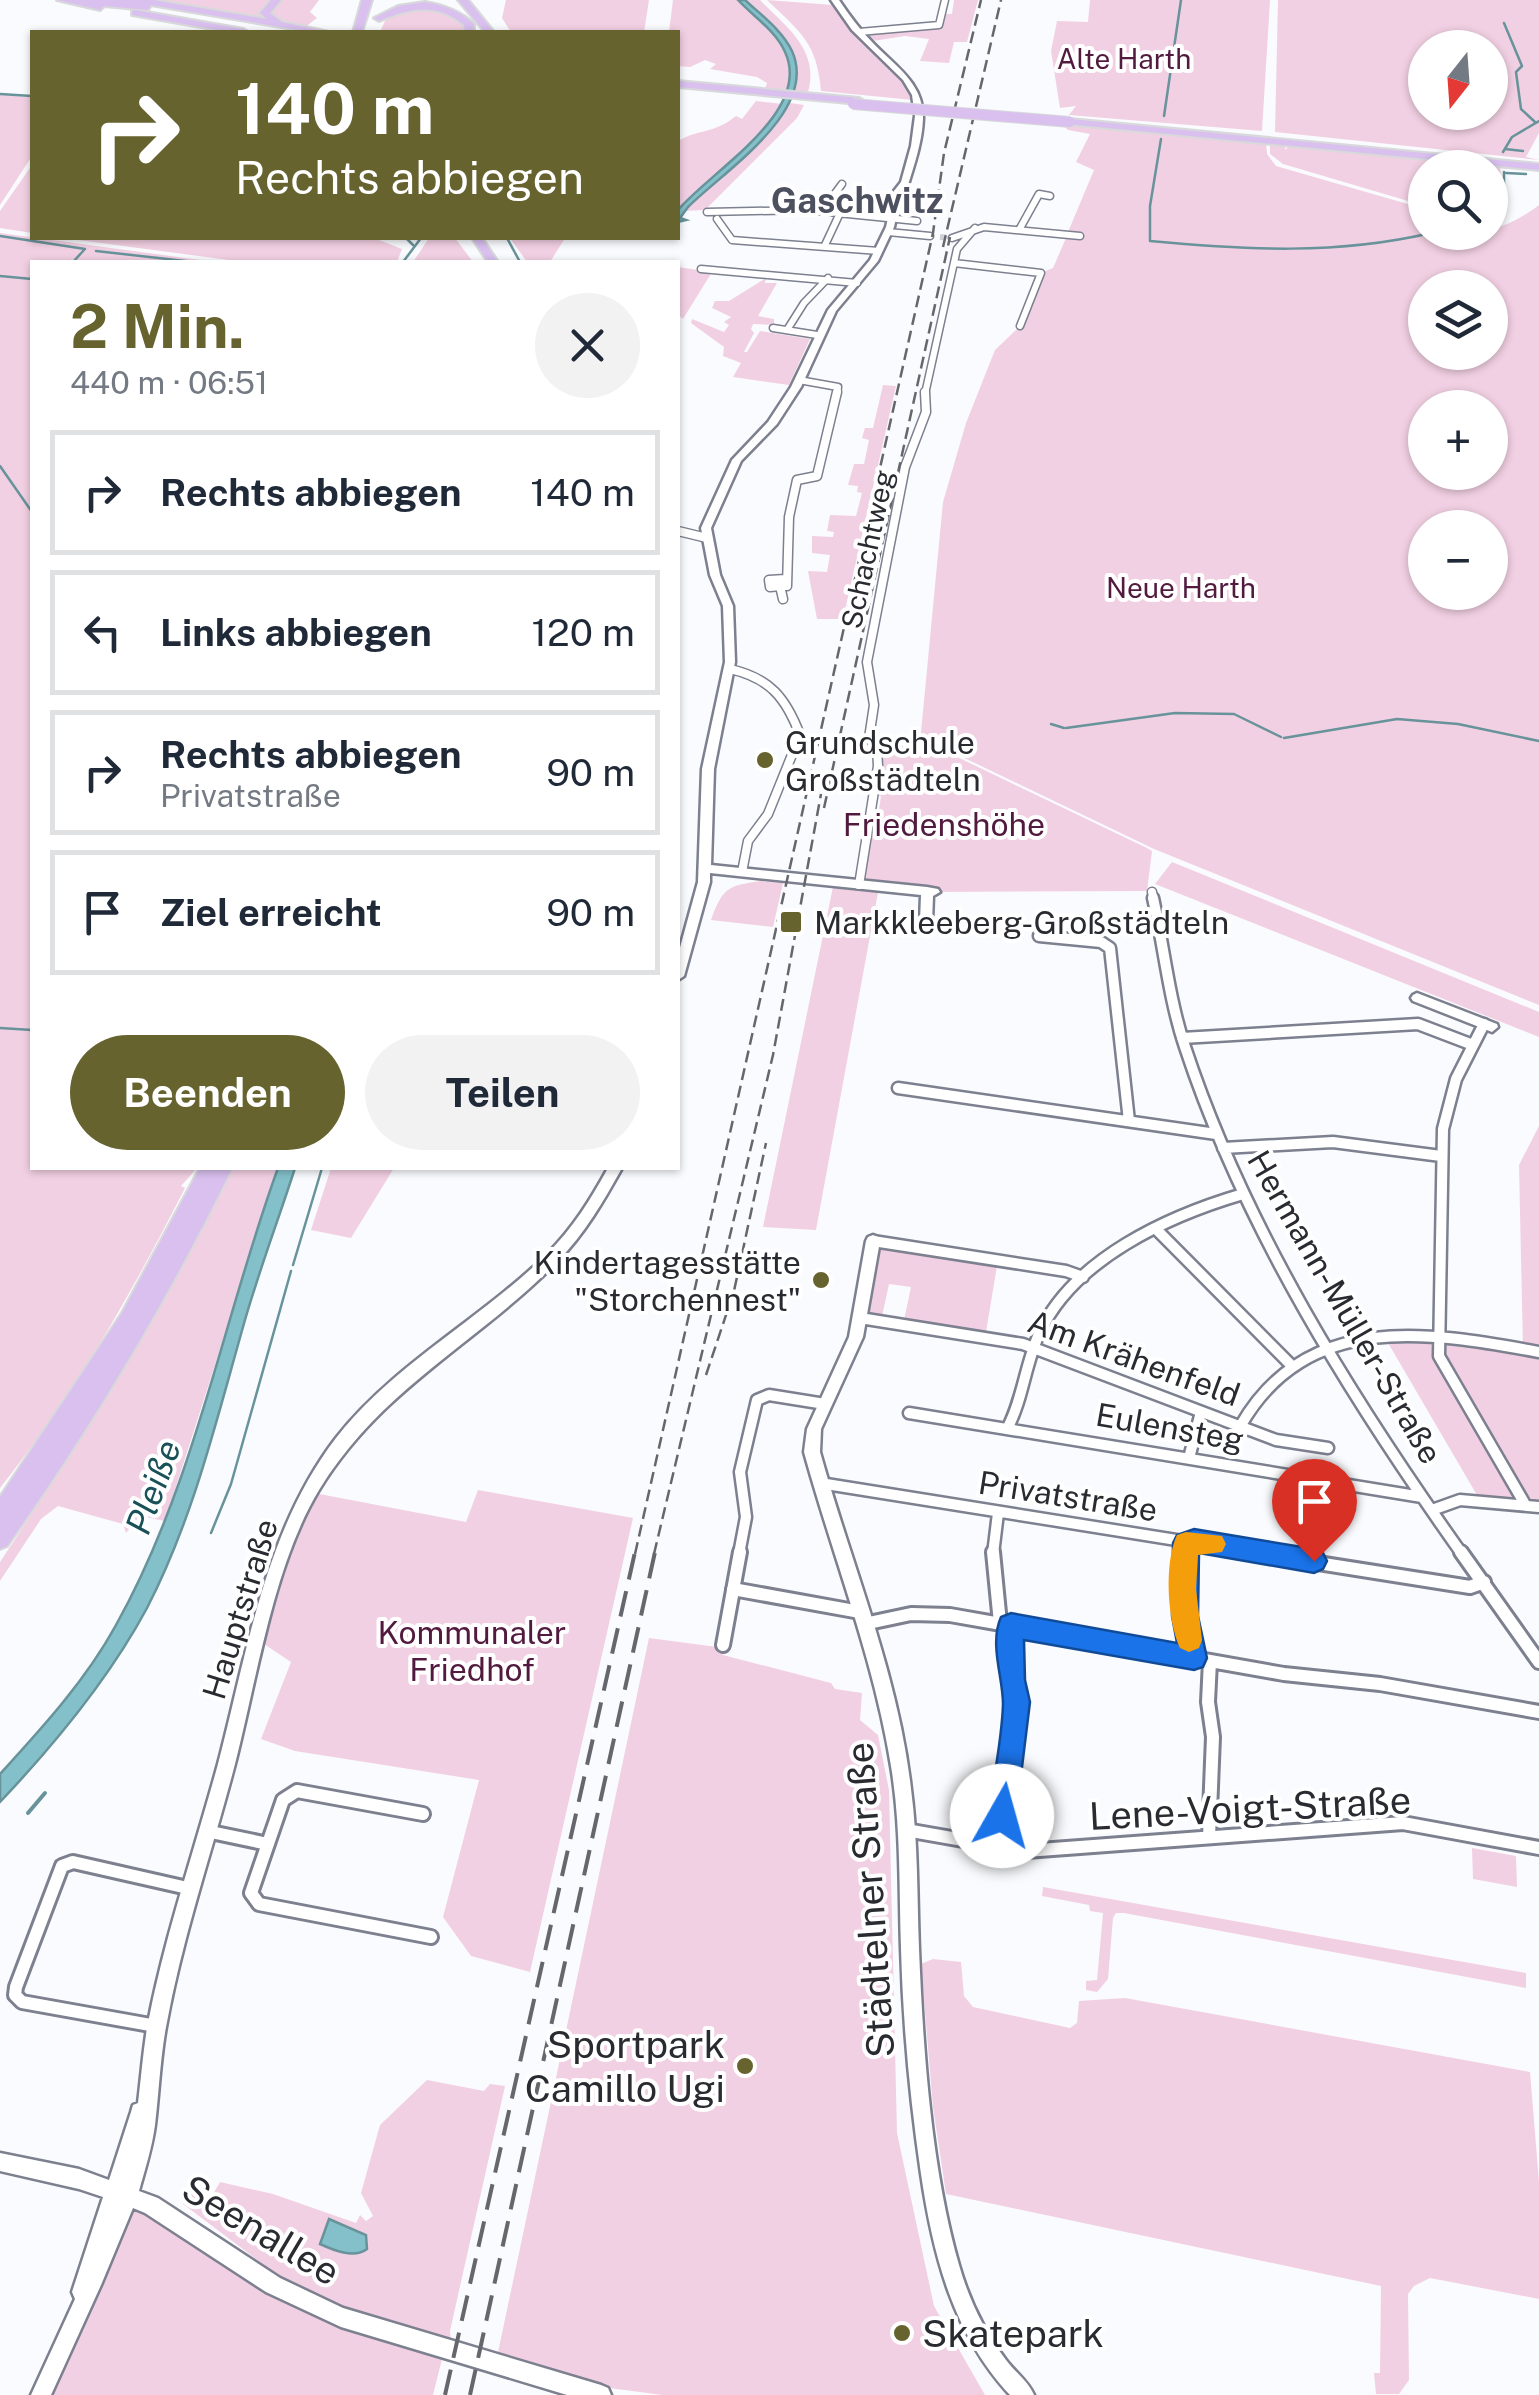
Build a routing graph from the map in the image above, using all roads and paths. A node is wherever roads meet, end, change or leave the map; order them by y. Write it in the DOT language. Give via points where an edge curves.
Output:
graph roads {
  1 [pos="62,0"];
  2 [pos="88,0"];
  3 [pos="137,0"];
  4 [pos="276,0"];
  5 [pos="359,0"];
  6 [pos="367,0"];
  7 [pos="377,0"];
  8 [pos="385,0"];
  9 [pos="463,0"];
  10 [pos="834,0"];
  11 [pos="944,0"];
  12 [pos="106,3"];
  13 [pos="379,18"];
  14 [pos="284,26"];
  15 [pos="174,30"];
  16 [pos="234,30"];
  17 [pos="260,30"];
  18 [pos="284,30"];
  19 [pos="311,30"];
  20 [pos="356,30"];
  21 [pos="357,30"];
  22 [pos="357,30"];
  23 [pos="376,30"];
  24 [pos="469,30"];
  25 [pos="488,30"];
  26 [pos="859,32"];
  27 [pos="680,86"];
  28 [pos="680,86"];
  29 [pos="743,93"];
  30 [pos="1539,165"];
  31 [pos="842,184"];
  32 [pos="1050,196"];
  33 [pos="822,211"];
  34 [pos="707,212"];
  35 [pos="840,212"];
  36 [pos="892,218"];
  37 [pos="717,219"];
  38 [pos="917,220"];
  39 [pos="975,228"];
  40 [pos="1019,230"];
  41 [pos="888,232"];
  42 [pos="1080,236"];
  43 [pos="936,237"];
  44 [pos="952,238"];
  45 [pos="825,246"];
  46 [pos="879,251"];
  47 [pos="954,262"];
  48 [pos="701,269"];
  49 [pos="828,278"];
  50 [pos="857,284"];
  51 [pos="1020,326"];
  52 [pos="773,328"];
  53 [pos="787,330"];
  54 [pos="817,335"];
  55 [pos="799,380"];
  56 [pos="711,520"];
  57 [pos="680,530"];
  58 [pos="707,537"];
  59 [pos="708,552"];
  60 [pos="783,599"];
  61 [pos="730,669"];
  62 [pos="706,869"];
  63 [pos="742,872"];
  64 [pos="859,885"];
  65 [pos="1152,892"];
  66 [pos="926,922"];
  67 [pos="1039,936"];
  68 [pos="680,968"];
  69 [pos="1417,998"];
  70 [pos="1488,1026"];
  71 [pos="1182,1038"];
  72 [pos="1474,1045"];
  73 [pos="898,1088"];
  74 [pos="1128,1121"];
  75 [pos="1216,1134"];
  76 [pos="1222,1148"];
  77 [pos="1441,1156"];
  78 [pos="207,1170"];
  79 [pos="221,1170"];
  80 [pos="614,1170"];
  81 [pos="1242,1194"];
  82 [pos="1155,1228"];
  83 [pos="873,1242"];
  84 [pos="1082,1277"];
  85 [pos="860,1318"];
  86 [pos="1440,1335"];
  87 [pos="1035,1348"];
  88 [pos="1331,1351"];
  89 [pos="1539,1352"];
  90 [pos="1293,1367"];
  91 [pos="825,1404"];
  92 [pos="1201,1412"];
  93 [pos="909,1413"];
  94 [pos="1240,1425"];
  95 [pos="1008,1429"];
  96 [pos="1328,1448"];
  97 [pos="1189,1458"];
  98 [pos="820,1483"];
  99 [pos="1422,1496"];
  100 [pos="1532,1506"];
  101 [pos="1432,1510"];
  102 [pos="998,1513"];
  103 [pos="0,1514"];
  104 [pos="0,1540"];
  105 [pos="1186,1543"];
  106 [pos="1484,1582"];
  107 [pos="732,1589"];
  108 [pos="862,1618"];
  109 [pos="1006,1624"];
  110 [pos="722,1645"];
  111 [pos="1194,1658"];
  112 [pos="1210,1661"];
  113 [pos="1539,1662"];
  114 [pos="1539,1712"];
  115 [pos="424,1814"];
  116 [pos="904,1830"];
  117 [pos="206,1831"];
  118 [pos="1209,1837"];
  119 [pos="268,1844"];
  120 [pos="998,1846"];
  121 [pos="1539,1848"];
  122 [pos="192,1889"];
  123 [pos="431,1937"];
  124 [pos="156,2026"];
  125 [pos="0,2162"];
  126 [pos="120,2192"];
  127 [pos="1010,2386"];
  128 [pos="41,2395"];
  129 [pos="601,2395"];
  130 [pos="1024,2395"];
  1 -- 12 [label="highway"];
  2 -- 17 [label="highway"];
  3 -- 14 [label="highway"];
  4 -- 14 [label="highway" via="266,15"];
  5 -- 20 [label="highway"];
  6 -- 21 [label="highway"];
  7 -- 22 [label="highway"];
  8 -- 13 [label="highway"];
  9 -- 25 [label="highway"];
  10 -- 26 [label="main road"];
  11 -- 26 [label="street" via="933,27"];
  12 -- 15 [label="highway"];
  12 -- 16 [label="highway"];
  12 -- 18 [label="highway"];
  13 -- 23 [label="highway"];
  13 -- 24 [label="highway" via="405,5 438,4 454,10"];
  14 -- 19 [label="highway"];
  26 -- 36 [label="main road" via="906,78 920,103 918,134"];
  27 -- 29 [label="highway"];
  28 -- 29 [label="highway"];
  29 -- 30 [label="highway, bridge"];
  31 -- 33 [label="street"];
  32 -- 40 [label="street" via="1039,194"];
  33 -- 34 [label="street"];
  33 -- 35 [label="street"];
  35 -- 36 [label="street"];
  35 -- 45 [label="street"];
  36 -- 38 [label="street"];
  36 -- 41 [label="main road"];
  37 -- 45 [label="street" via="732,240"];
  39 -- 40 [label="street"];
  39 -- 44 [label="street"];
  39 -- 47 [label="street, Schachtweg"];
  40 -- 42 [label="street"];
  41 -- 43 [label="street"];
  41 -- 46 [label="main road"];
  45 -- 46 [label="street"];
  46 -- 50 [label="main road"];
  47 -- 51 [label="street" via="1042,272"];
  47 -- 64 [label="street, Schachtweg" via="867,662 874,705 869,738 878,755"];
  48 -- 49 [label="street"];
  49 -- 50 [label="street"];
  49 -- 53 [label="street"];
  50 -- 54 [label="main road"];
  52 -- 53 [label="street"];
  53 -- 54 [label="street"];
  54 -- 55 [label="main road"];
  55 -- 56 [label="main road" via="768,430 733,467"];
  55 -- 60 [label="street" via="838,387 818,476 797,480"];
  56 -- 58 [label="main road"];
  57 -- 58 [label="street"];
  58 -- 59 [label="main road"];
  59 -- 61 [label="main road" via="728,606"];
  61 -- 62 [label="main road" via="708,769"];
  61 -- 63 [label="street" via="766,679 800,735 768,814 748,841"];
  62 -- 63 [label="main road"];
  62 -- 68 [label="main road"];
  63 -- 64 [label="main road"];
  64 -- 66 [label="main road" via="930,891"];
  65 -- 71 [label="street, Hermann-Müller-Straße"];
  67 -- 74 [label="street" via="1110,948"];
  69 -- 70 [label="main road"];
  70 -- 72 [label="street"];
  71 -- 72 [label="street" via="1418,1024"];
  71 -- 75 [label="street, Hermann-Müller-Straße"];
  72 -- 77 [label="street" via="1448,1103"];
  73 -- 74 [label="street"];
  74 -- 75 [label="street"];
  75 -- 76 [label="street, Hermann-Müller-Straße"];
  76 -- 77 [label="street" via="1333,1142"];
  76 -- 81 [label="street, Hermann-Müller-Straße"];
  77 -- 86 [label="street"];
  78 -- 103 [label="highway" via="128,1318"];
  79 -- 104 [label="highway" via="126,1348"];
  80 -- 117 [label="main road, Hauptstraße" via="587,1215 541,1266 374,1406 323,1468 274,1580"];
  81 -- 82 [label="street"];
  81 -- 88 [label="street, Hermann-Müller-Straße"];
  82 -- 84 [label="street"];
  82 -- 90 [label="street"];
  83 -- 84 [label="street"];
  83 -- 85 [label="main road, Städtelner Straße"];
  84 -- 87 [label="street" via="1054,1306"];
  85 -- 87 [label="street, Am Krähenfeld"];
  85 -- 91 [label="main road, Städtelner Straße"];
  86 -- 88 [label="street" via="1386,1336"];
  86 -- 89 [label="street"];
  86 -- 100 [label="street" via="1439,1356"];
  87 -- 92 [label="street, Am Krähenfeld"];
  87 -- 95 [label="street"];
  88 -- 90 [label="street"];
  88 -- 99 [label="street, Hermann-Müller-Straße"];
  90 -- 94 [label="street" via="1260,1395"];
  91 -- 98 [label="main road, Städtelner Straße" via="812,1442"];
  91 -- 107 [label="street" via="769,1395 757,1400 740,1472 746,1517"];
  92 -- 94 [label="street, Am Krähenfeld"];
  92 -- 97 [label="street"];
  93 -- 95 [label="street, Eulensteg"];
  94 -- 96 [label="street, Am Krähenfeld" via="1276,1440"];
  95 -- 97 [label="street, Eulensteg"];
  97 -- 99 [label="street, Eulensteg"];
  98 -- 102 [label="street, Privatstraße"];
  98 -- 108 [label="main road, Städtelner Straße"];
  99 -- 101 [label="street, Hermann-Müller-Straße"];
  100 -- 101 [label="street" via="1460,1500"];
  101 -- 106 [label="street, Hermann-Müller-Straße"];
  102 -- 105 [label="street, Privatstraße"];
  102 -- 109 [label="street" via="992,1564"];
  105 -- 106 [label="street, Privatstraße" via="1470,1587"];
  105 -- 111 [label="street" via="1185,1616"];
  106 -- 113 [label="street, Hermann-Müller-Straße"];
  107 -- 108 [label="street"];
  107 -- 110 [label="street"];
  108 -- 109 [label="street" via="929,1614"];
  108 -- 116 [label="main road, Städtelner Straße" via="891,1715"];
  109 -- 111 [label="street"];
  109 -- 120 [label="street" via="1016,1702"];
  111 -- 112 [label="street"];
  112 -- 114 [label="street"];
  112 -- 118 [label="street"];
  115 -- 119 [label="street" via="297,1792 283,1800"];
  116 -- 120 [label="street, Lene-Voigt-Straße"];
  116 -- 127 [label="main road, Städtelner Straße" via="914,2035 941,2242 961,2305"];
  117 -- 119 [label="street"];
  117 -- 122 [label="main road, Hauptstraße"];
  118 -- 120 [label="street, Lene-Voigt-Straße" via="1026,1851"];
  118 -- 121 [label="street, Lene-Voigt-Straße" via="1403,1824"];
  119 -- 123 [label="street" via="251,1892 260,1904"];
  122 -- 124 [label="main road, Hauptstraße"];
  122 -- 124 [label="street" via="73,1862 62,1866 16,1987 22,2002"];
  124 -- 126 [label="main road, Hauptstraße" via="140,2155"];
  125 -- 126 [label="main road, Seenallee"];
  126 -- 128 [label="main road, Hauptstraße"];
  126 -- 129 [label="main road, Seenallee" via="168,2214 273,2285 340,2317"];
  127 -- 130 [label="main road, Städtelner Straße"];
}
